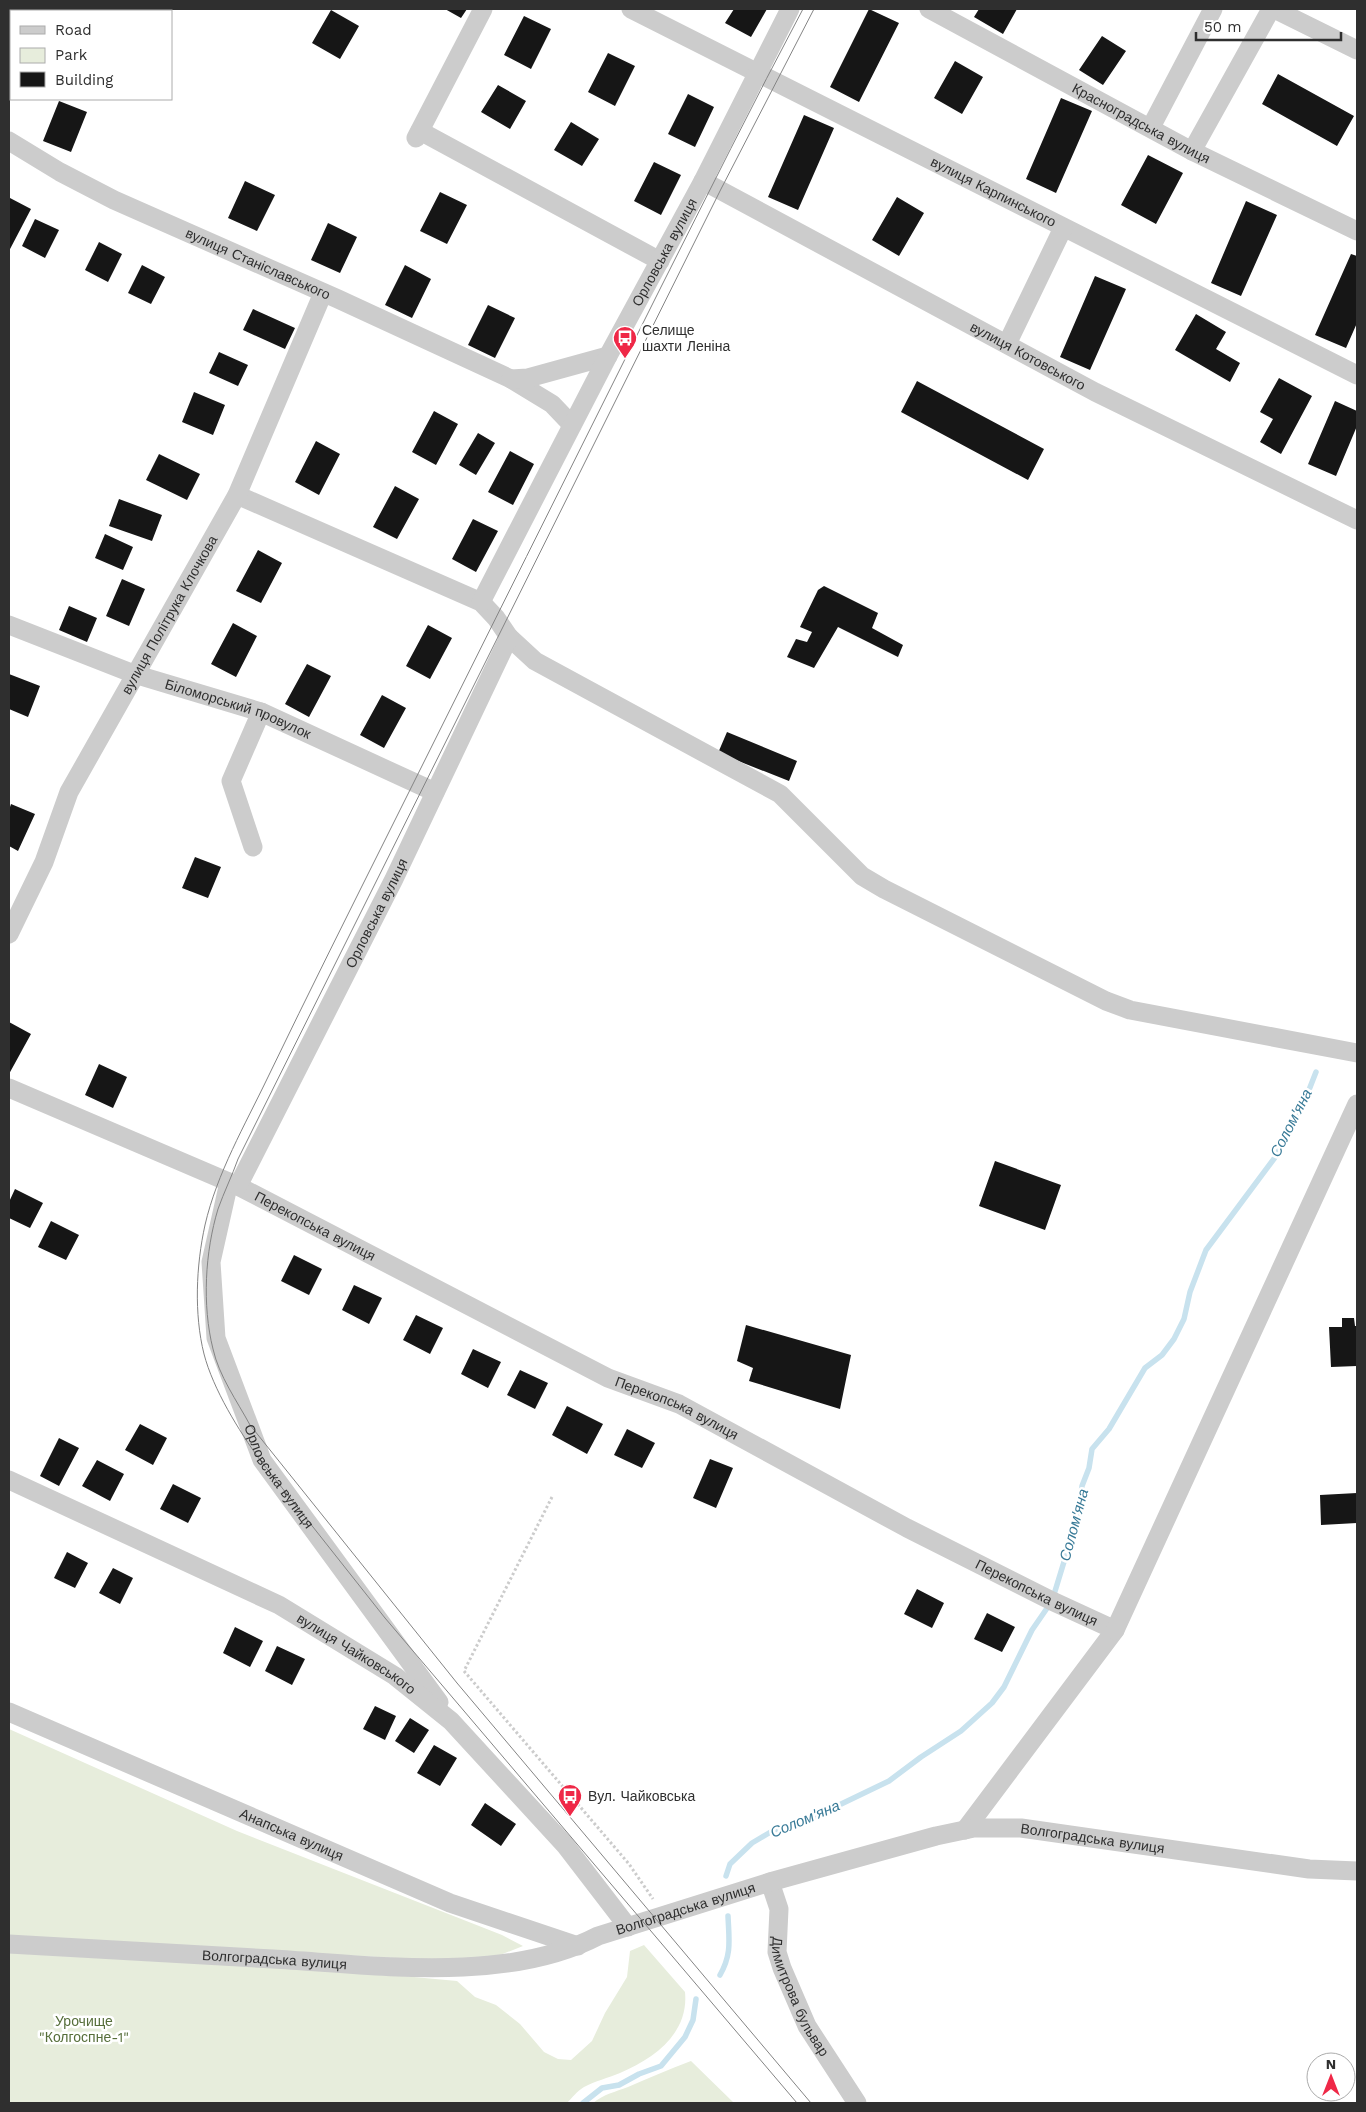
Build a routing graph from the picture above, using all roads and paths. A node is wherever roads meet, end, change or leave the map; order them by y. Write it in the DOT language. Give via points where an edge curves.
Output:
graph roads {
  1 [pos="483,9"];
  2 [pos="631,9"];
  3 [pos="790,9"];
  4 [pos="929,9"];
  5 [pos="1213,9"];
  6 [pos="1272,9"];
  7 [pos="1357,50"];
  8 [pos="757,73"];
  9 [pos="1151,127"];
  10 [pos="9,141"];
  11 [pos="1192,151"];
  12 [pos="703,181"];
  13 [pos="1063,228"];
  14 [pos="1357,231"];
  15 [pos="660,261"];
  16 [pos="323,292"];
  17 [pos="1007,344"];
  18 [pos="608,356"];
  19 [pos="1357,376"];
  20 [pos="511,379"];
  21 [pos="572,425"];
  22 [pos="237,494"];
  23 [pos="1357,520"];
  24 [pos="482,602"];
  25 [pos="9,625"];
  26 [pos="509,637"];
  27 [pos="134,674"];
  28 [pos="261,712"];
  29 [pos="435,792"];
  30 [pos="253,847"];
  31 [pos="9,934"];
  32 [pos="1357,1053"];
  33 [pos="9,1088"];
  34 [pos="1357,1104"];
  35 [pos="234,1184"];
  36 [pos="9,1480"];
  37 [pos="552,1497"];
  38 [pos="1115,1630"];
  39 [pos="9,1712"];
  40 [pos="458,1729"];
  41 [pos="965,1830"];
  42 [pos="1357,1871"];
  43 [pos="770,1882"];
  44 [pos="666,1916"];
  45 [pos="628,1927"];
  46 [pos="9,1944"];
  47 [pos="578,1946"];
  48 [pos="857,2103"];
  1 -- 15 [label="street" via="418,134"];
  2 -- 8 [label="street, вулиця Карпинського"];
  3 -- 8 [label="street, Орловська вулиця"];
  4 -- 9 [label="street, Красноградська вулиця"];
  5 -- 9 [label="street"];
  6 -- 7 [label="street"];
  6 -- 11 [label="street"];
  8 -- 12 [label="street, Орловська вулиця"];
  8 -- 13 [label="street, вулиця Карпинського"];
  9 -- 11 [label="street, Красноградська вулиця"];
  10 -- 16 [label="street, вулиця Станіславського" via="114,200"];
  11 -- 14 [label="street, Красноградська вулиця"];
  12 -- 15 [label="street, Орловська вулиця"];
  12 -- 17 [label="street, вулиця Котовського"];
  13 -- 17 [label="street"];
  13 -- 19 [label="street, вулиця Карпинського"];
  15 -- 18 [label="street, Орловська вулиця"];
  16 -- 20 [label="street, вулиця Станіславського"];
  16 -- 22 [label="street, вулиця Політрука Клочкова"];
  17 -- 23 [label="street, вулиця Котовського" via="1095,392"];
  18 -- 20 [label="street" via="528,378"];
  18 -- 21 [label="street, Орловська вулиця"];
  20 -- 21 [label="street, вулиця Станіславського" via="552,404"];
  21 -- 24 [label="street, Орловська вулиця"];
  22 -- 24 [label="street"];
  22 -- 27 [label="street, вулиця Політрука Клочкова"];
  24 -- 26 [label="street"];
  25 -- 27 [label="street, Біломорський провулок"];
  26 -- 29 [label="street, Орловська вулиця"];
  26 -- 32 [label="street" via="535,661 780,794 862,876 1106,1001 1130,1010"];
  27 -- 28 [label="street, Біломорський провулок"];
  27 -- 31 [label="street, вулиця Політрука Клочкова" via="69,792 44,862"];
  28 -- 29 [label="street, Біломорський провулок"];
  28 -- 30 [label="street" via="231,781"];
  29 -- 35 [label="street, Орловська вулиця" via="394,879"];
  33 -- 35 [label="street, Перекопська вулиця"];
  34 -- 38 [label="street"];
  35 -- 38 [label="street, Перекопська вулиця" via="608,1378 679,1404 906,1528"];
  35 -- 40 [label="street, Орловська вулиця" via="211,1262 216,1338 262,1460"];
  36 -- 40 [label="street, вулиця Чайковського" via="279,1606 395,1676"];
  37 -- 44 [label="path" via="464,1671 629,1864"];
  38 -- 41 [label="street, Перекопська вулиця"];
  39 -- 47 [label="street, Анапська вулиця" via="450,1903"];
  40 -- 45 [label="street, вулиця Чайковського" via="565,1845"];
  41 -- 42 [label="street, Волгоградська вулиця" via="1021,1828 1309,1869"];
  41 -- 43 [label="street, Волгоградська вулиця"];
  43 -- 44 [label="street, Волгоградська вулиця"];
  43 -- 48 [label="street, Димитрова бульвар" via="778,1909 777,1952 782,1968 807,2026"];
  44 -- 45 [label="street, Волгоградська вулиця"];
  45 -- 47 [label="street, Волгоградська вулиця"];
  46 -- 47 [label="street, Волгоградська вулиця" via="424,1968 483,1968"];
}
